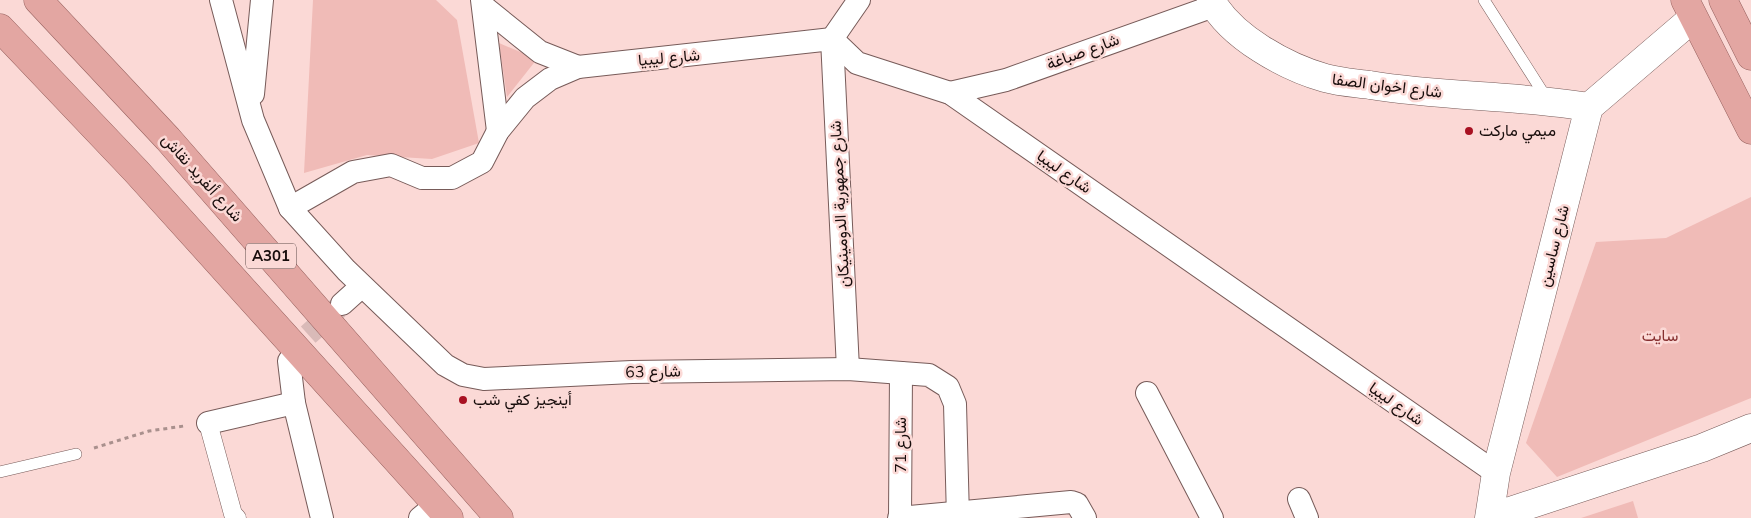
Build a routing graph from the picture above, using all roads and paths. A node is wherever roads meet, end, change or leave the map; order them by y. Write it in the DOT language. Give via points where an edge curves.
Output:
graph roads {
  1 [pos="38,0"];
  2 [pos="221,0"];
  3 [pos="262,0"];
  4 [pos="859,0"];
  5 [pos="1484,0"];
  6 [pos="1723,0"];
  7 [pos="1213,3"];
  8 [pos="483,4"];
  9 [pos="1689,9"];
  10 [pos="0,28"];
  11 [pos="832,39"];
  12 [pos="1751,56"];
  13 [pos="578,66"];
  14 [pos="950,93"];
  15 [pos="1548,101"];
  16 [pos="1589,107"];
  17 [pos="253,120"];
  18 [pos="1751,130"];
  19 [pos="498,131"];
  20 [pos="290,208"];
  21 [pos="362,286"];
  22 [pos="342,304"];
  23 [pos="289,361"];
  24 [pos="848,368"];
  25 [pos="901,372"];
  26 [pos="1146,393"];
  27 [pos="294,403"];
  28 [pos="208,424"];
  29 [pos="1751,428"];
  30 [pos="76,454"];
  31 [pos="0,472"];
  32 [pos="1496,473"];
  33 [pos="435,513"];
  34 [pos="958,515"];
  35 [pos="237,518"];
  36 [pos="322,518"];
  37 [pos="499,518"];
  38 [pos="899,518"];
  39 [pos="1085,518"];
  40 [pos="1212,518"];
  41 [pos="1489,518"];
  1 -- 37 [label="highway, شارع ألفريد نقاش / A301" via="168,139"];
  2 -- 17 [label="street, شارع 63"];
  3 -- 17 [label="street" via="254,69"];
  4 -- 11 [label="street"];
  5 -- 15 [label="lane"];
  6 -- 12 [label="highway"];
  7 -- 14 [label="street, شارع صباغة" via="1006,80"];
  7 -- 15 [label="street, شارع اخوان الصفا" via="1233,27 1270,56 1325,78 1400,90"];
  8 -- 13 [label="street, شارع ليبيا" via="540,52"];
  8 -- 19 [label="street"];
  9 -- 16 [label="street"];
  9 -- 18 [label="highway"];
  10 -- 33 [label="highway, A301" via="136,171"];
  11 -- 13 [label="street, شارع ليبيا"];
  11 -- 14 [label="street, شارع ليبيا" via="857,63"];
  11 -- 24 [label="street, شارع جمهورية الدومينيكان"];
  13 -- 19 [label="street, شارع ليبيا" via="550,79 525,98"];
  14 -- 32 [label="street, شارع ليبيا"];
  15 -- 16 [label="street, شارع اخوان الصفا"];
  16 -- 32 [label="street, شارع ساسين"];
  17 -- 20 [label="street, شارع 63"];
  19 -- 20 [label="street, شارع ليبيا" via="482,162 452,178 422,178 392,165 353,172"];
  20 -- 21 [label="street, شارع 63"];
  21 -- 22 [label="street"];
  21 -- 24 [label="street, شارع 63" via="445,365 463,376 484,379 632,372"];
  23 -- 27 [label="street"];
  24 -- 25 [label="street, شارع 63"];
  25 -- 34 [label="street, شارع 63" via="929,375 948,387 956,404"];
  25 -- 38 [label="street, شارع 71"];
  26 -- 40 [label="street"];
  27 -- 28 [label="street"];
  27 -- 36 [label="street"];
  28 -- 30 [label="path" via="149,431"];
  28 -- 35 [label="street"];
  29 -- 41 [label="street" via="1702,448"];
  30 -- 31 [label="lane"];
  32 -- 41 [label="street, شارع ساسين"];
  34 -- 38 [label="street"];
  34 -- 39 [label="street" via="1071,502 1077,504"];
}
